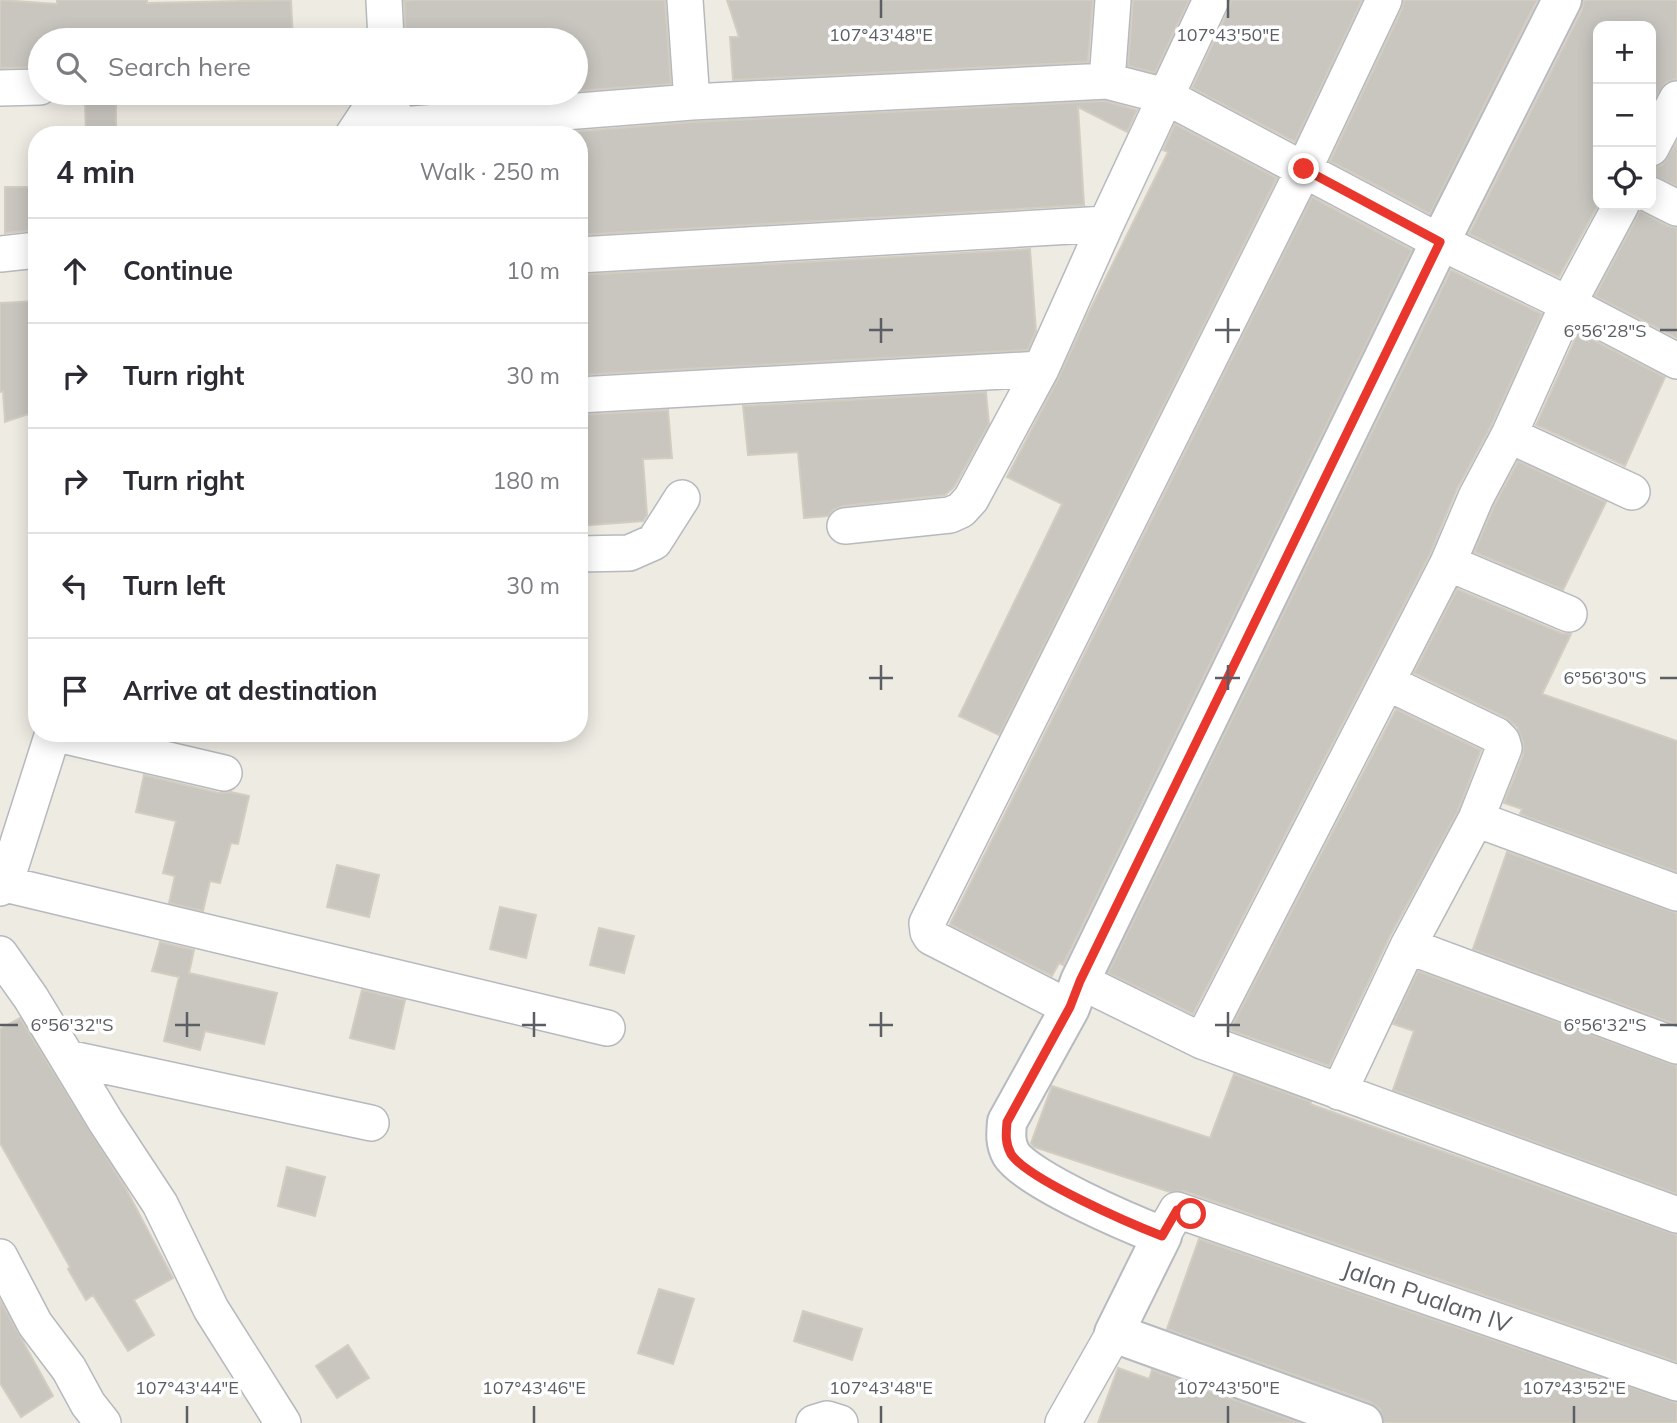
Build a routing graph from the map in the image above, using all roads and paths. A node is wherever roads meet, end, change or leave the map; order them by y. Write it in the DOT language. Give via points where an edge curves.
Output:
graph roads {
  1 [pos="384,0"];
  2 [pos="685,0"];
  3 [pos="1113,0"];
  4 [pos="1211,0"];
  5 [pos="1384,0"];
  6 [pos="1562,0"];
  7 [pos="385,28"];
  8 [pos="1107,81"];
  9 [pos="28,87"];
  10 [pos="0,88"];
  11 [pos="1165,96"];
  12 [pos="1677,99"];
  13 [pos="692,102"];
  14 [pos="373,105"];
  15 [pos="392,105"];
  16 [pos="359,126"];
  17 [pos="1652,147"];
  18 [pos="1304,169"];
  19 [pos="1656,198"];
  20 [pos="1677,208"];
  21 [pos="1618,210"];
  22 [pos="1106,224"];
  23 [pos="1440,242"];
  24 [pos="28,251"];
  25 [pos="0,254"];
  26 [pos="588,254"];
  27 [pos="1568,304"];
  28 [pos="1677,361"];
  29 [pos="1041,369"];
  30 [pos="588,394"];
  31 [pos="1509,435"];
  32 [pos="1632,492"];
  33 [pos="682,498"];
  34 [pos="845,526"];
  35 [pos="588,554"];
  36 [pos="1448,564"];
  37 [pos="1569,614"];
  38 [pos="1388,683"];
  39 [pos="50,742"];
  40 [pos="91,742"];
  41 [pos="224,773"];
  42 [pos="1476,819"];
  43 [pos="3,886"];
  44 [pos="1677,892"];
  45 [pos="1408,946"];
  46 [pos="0,954"];
  47 [pos="1075,994"];
  48 [pos="607,1028"];
  49 [pos="1202,1041"];
  50 [pos="1677,1046"];
  51 [pos="68,1058"];
  52 [pos="1339,1092"];
  53 [pos="371,1123"];
  54 [pos="1677,1214"];
  55 [pos="1170,1223"];
  56 [pos="0,1257"];
  57 [pos="1114,1333"];
  58 [pos="1677,1382"];
  59 [pos="103,1423"];
  60 [pos="283,1423"];
  61 [pos="1063,1423"];
  62 [pos="1363,1423"];
  1 -- 7 [label="street"];
  2 -- 13 [label="street"];
  3 -- 8 [label="street"];
  4 -- 11 [label="street"];
  5 -- 18 [label="street"];
  6 -- 23 [label="street"];
  8 -- 11 [label="street"];
  8 -- 13 [label="street"];
  9 -- 10 [label="street"];
  11 -- 18 [label="street"];
  11 -- 22 [label="street"];
  12 -- 17 [label="street"];
  13 -- 15 [label="street" via="400,125 394,120"];
  14 -- 16 [label="street"];
  18 -- 23 [label="street"];
  18 -- 47 [label="street" via="927,923 931,937"];
  19 -- 20 [label="street"];
  21 -- 27 [label="street"];
  22 -- 26 [label="street"];
  22 -- 29 [label="street"];
  23 -- 27 [label="street"];
  23 -- 47 [label="street"];
  24 -- 25 [label="street"];
  27 -- 28 [label="street"];
  27 -- 31 [label="street"];
  29 -- 30 [label="street"];
  29 -- 34 [label="street" via="961,510"];
  31 -- 32 [label="street"];
  31 -- 36 [label="street"];
  33 -- 35 [label="street" via="654,542 629,553"];
  36 -- 37 [label="street"];
  36 -- 38 [label="street"];
  38 -- 42 [label="street" via="1502,741 1504,748"];
  38 -- 49 [label="street"];
  39 -- 43 [label="street"];
  40 -- 41 [label="street"];
  42 -- 44 [label="street"];
  42 -- 45 [label="street"];
  43 -- 48 [label="street"];
  45 -- 50 [label="street"];
  45 -- 52 [label="street"];
  46 -- 51 [label="street"];
  47 -- 49 [label="street"];
  47 -- 55 [label="street" via="1007,1122 1005,1139 1011,1154 1039,1177 1136,1226"];
  49 -- 52 [label="street"];
  51 -- 53 [label="street"];
  51 -- 60 [label="street" via="160,1204 211,1309"];
  52 -- 54 [label="street"];
  55 -- 57 [label="street"];
  55 -- 58 [label="street, Jalan Pualam IV"];
  56 -- 59 [label="street" via="35,1324"];
  57 -- 61 [label="street"];
  57 -- 62 [label="street"];
}
